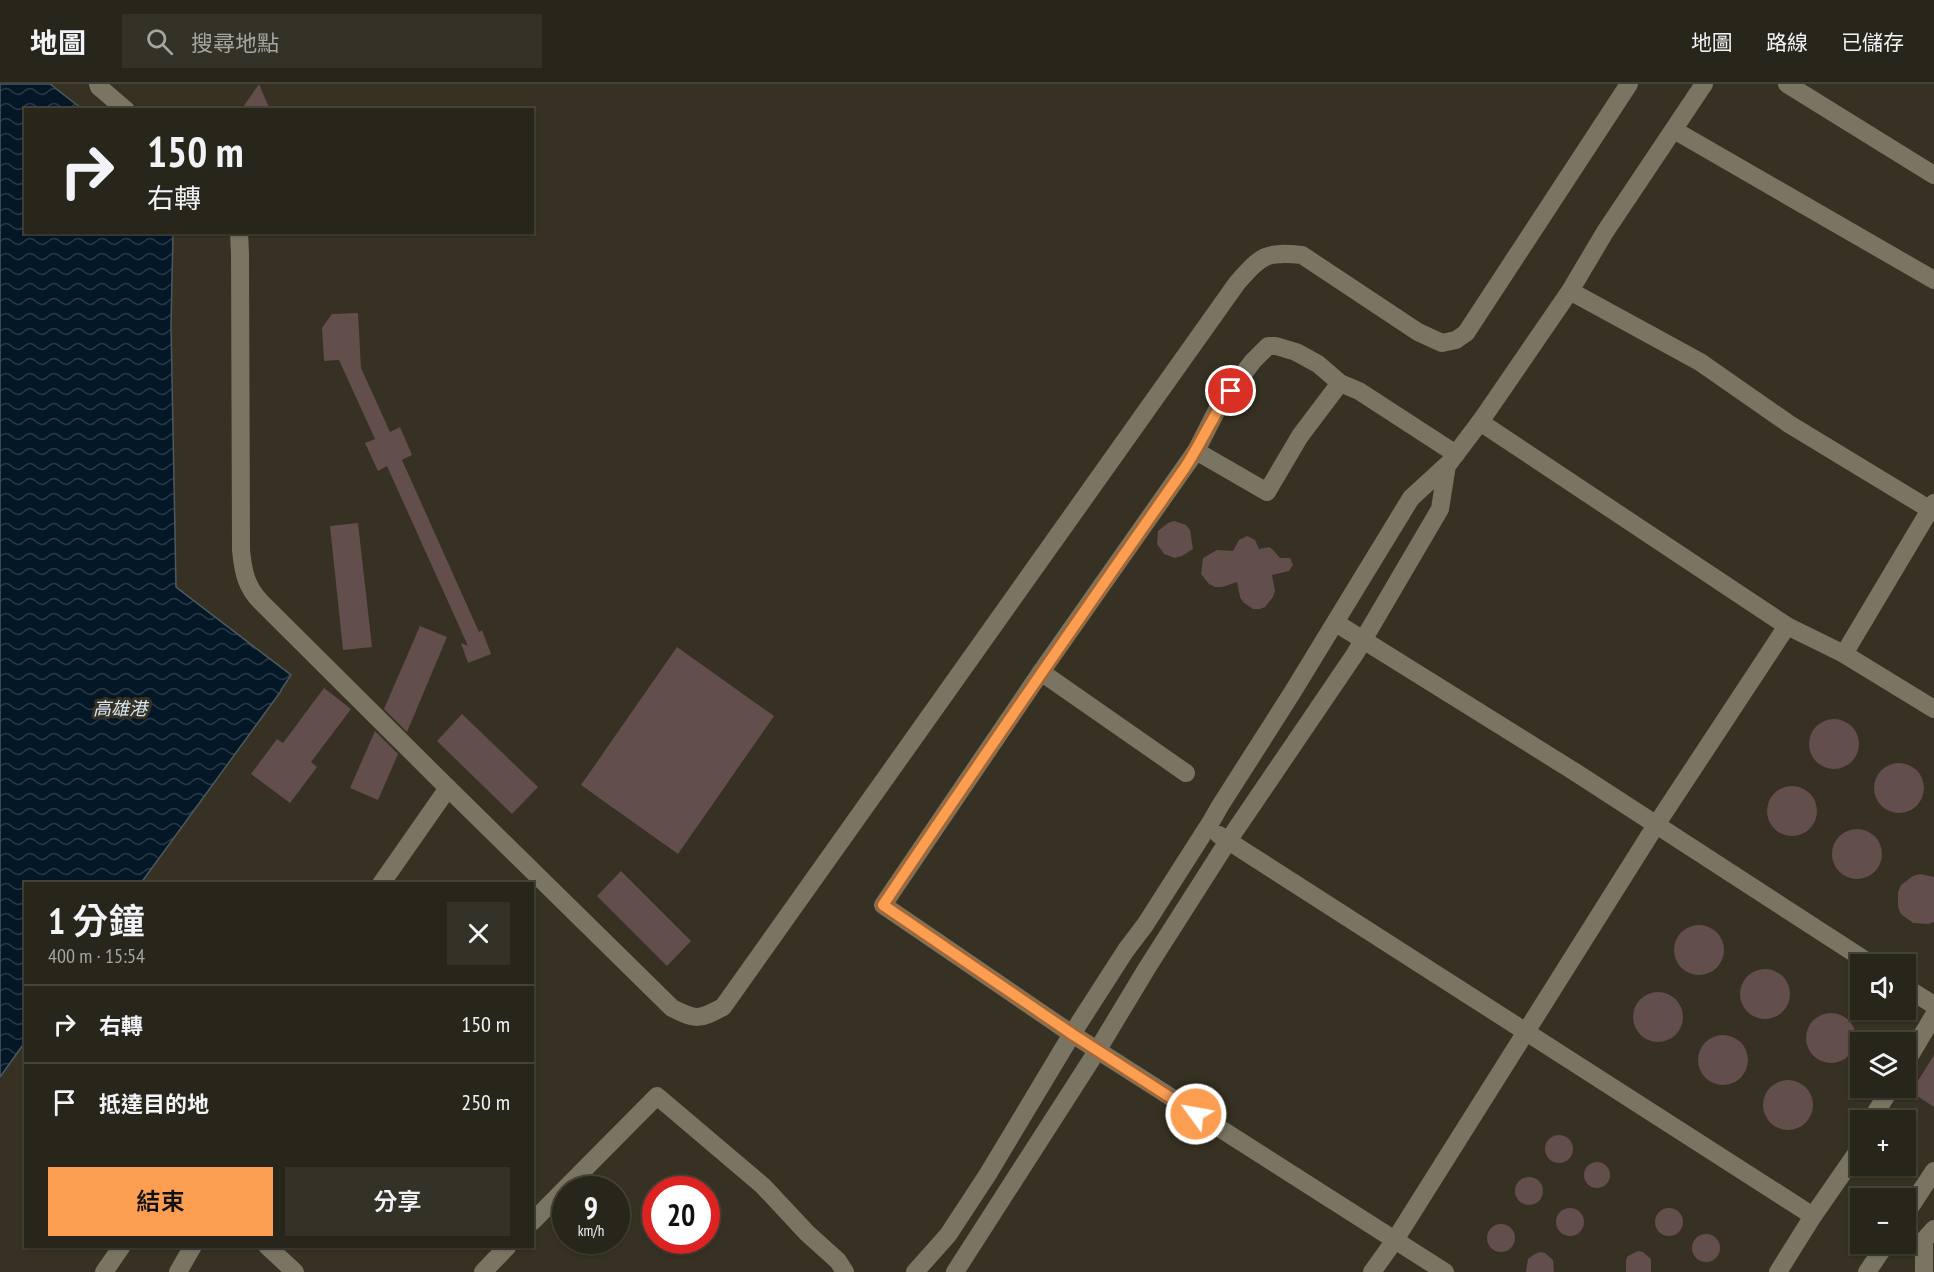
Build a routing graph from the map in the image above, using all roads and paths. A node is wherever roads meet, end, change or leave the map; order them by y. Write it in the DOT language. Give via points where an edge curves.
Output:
graph roads {
  1 [pos="98,84"];
  2 [pos="1629,84"];
  3 [pos="1704,84"];
  4 [pos="1787,84"];
  5 [pos="124,108"];
  6 [pos="1674,130"];
  7 [pos="1934,176"];
  8 [pos="239,234"];
  9 [pos="1934,280"];
  10 [pos="1570,291"];
  11 [pos="1340,383"];
  12 [pos="1480,422"];
  13 [pos="1196,451"];
  14 [pos="1451,459"];
  15 [pos="1933,508"];
  16 [pos="1336,623"];
  17 [pos="1787,626"];
  18 [pos="1364,639"];
  19 [pos="1844,654"];
  20 [pos="1041,672"];
  21 [pos="1934,709"];
  22 [pos="1271,724"];
  23 [pos="1296,743"];
  24 [pos="1186,773"];
  25 [pos="448,788"];
  26 [pos="1656,825"];
  27 [pos="1207,828"];
  28 [pos="1228,842"];
  29 [pos="382,882"];
  30 [pos="1856,954"];
  31 [pos="1916,994"];
  32 [pos="1934,1005"];
  33 [pos="1934,1015"];
  34 [pos="1524,1032"];
  35 [pos="1072,1034"];
  36 [pos="1916,1045"];
  37 [pos="1097,1051"];
  38 [pos="1850,1163"];
  39 [pos="1934,1171"];
  40 [pos="1916,1198"];
  41 [pos="1813,1216"];
  42 [pos="534,1220"];
  43 [pos="1934,1230"];
  44 [pos="1395,1240"];
  45 [pos="121,1248"];
  46 [pos="191,1248"];
  47 [pos="269,1248"];
  48 [pos="506,1248"];
  49 [pos="1879,1254"];
  50 [pos="104,1272"];
  51 [pos="178,1272"];
  52 [pos="294,1272"];
  53 [pos="483,1272"];
  54 [pos="845,1272"];
  55 [pos="915,1272"];
  56 [pos="955,1272"];
  57 [pos="1372,1272"];
  58 [pos="1445,1272"];
  59 [pos="1778,1272"];
  60 [pos="1867,1272"];
  61 [pos="1924,1272"];
  1 -- 5 [label="lane"];
  2 -- 25 [label="lane" via="1466,333 1456,340 1442,343 1418,332 1302,255 1280,253 1257,260 723,1006 715,1011 690,1018 672,1008"];
  3 -- 6 [label="lane"];
  4 -- 7 [label="lane"];
  6 -- 9 [label="lane"];
  6 -- 10 [label="lane"];
  8 -- 25 [label="lane" via="241,550 246,581 252,593"];
  10 -- 12 [label="lane"];
  10 -- 15 [label="lane" via="1700,362 1789,424"];
  11 -- 13 [label="lane" via="1296,352 1268,346 1220,406"];
  11 -- 13 [label="lane" via="1300,436 1268,492"];
  11 -- 14 [label="lane" via="1359,391"];
  12 -- 14 [label="lane"];
  12 -- 17 [label="lane"];
  13 -- 20 [label="lane"];
  14 -- 16 [label="lane" via="1411,498"];
  14 -- 18 [label="lane" via="1440,509"];
  15 -- 19 [label="lane"];
  16 -- 18 [label="lane"];
  16 -- 22 [label="lane"];
  17 -- 19 [label="lane"];
  17 -- 26 [label="lane"];
  18 -- 23 [label="lane"];
  18 -- 26 [label="lane"];
  19 -- 21 [label="lane"];
  20 -- 24 [label="lane"];
  20 -- 35 [label="lane" via="883,905"];
  22 -- 23 [label="lane"];
  22 -- 27 [label="lane"];
  23 -- 28 [label="lane"];
  25 -- 29 [label="lane"];
  26 -- 30 [label="lane"];
  26 -- 34 [label="lane"];
  27 -- 28 [label="lane"];
  27 -- 35 [label="lane"];
  28 -- 34 [label="lane"];
  28 -- 37 [label="lane"];
  31 -- 32 [label="lane"];
  33 -- 36 [label="lane"];
  34 -- 41 [label="lane"];
  34 -- 44 [label="lane"];
  35 -- 37 [label="lane"];
  35 -- 55 [label="lane" via="948,1235"];
  37 -- 44 [label="lane"];
  37 -- 56 [label="lane"];
  38 -- 41 [label="lane"];
  39 -- 40 [label="lane"];
  41 -- 59 [label="lane"];
  42 -- 54 [label="lane" via="657,1096 763,1186"];
  43 -- 61 [label="lane" via="1924,1240"];
  44 -- 57 [label="lane"];
  44 -- 58 [label="lane"];
  45 -- 50 [label="lane"];
  46 -- 51 [label="lane"];
  47 -- 52 [label="lane"];
  48 -- 53 [label="lane"];
  49 -- 60 [label="lane"];
}
